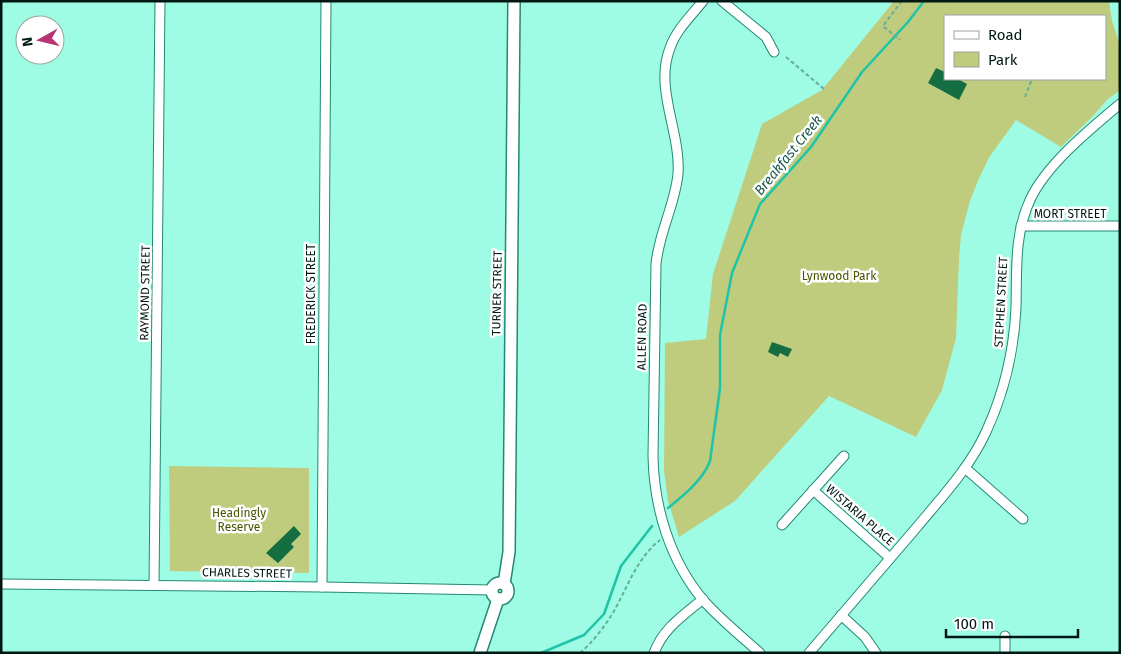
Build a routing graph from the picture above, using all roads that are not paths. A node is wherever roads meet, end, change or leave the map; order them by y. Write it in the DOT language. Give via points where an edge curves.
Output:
graph roads {
  1 [pos="160,1"];
  2 [pos="326,1"];
  3 [pos="514,1"];
  4 [pos="703,1"];
  5 [pos="722,1"];
  6 [pos="774,52"];
  7 [pos="1120,104"];
  8 [pos="1021,226"];
  9 [pos="1120,226"];
  10 [pos="844,456"];
  11 [pos="965,468"];
  12 [pos="813,490"];
  13 [pos="1023,519"];
  14 [pos="782,526"];
  15 [pos="890,558"];
  16 [pos="1,584"];
  17 [pos="154,585"];
  18 [pos="322,587"];
  19 [pos="495,595"];
  20 [pos="703,600"];
  21 [pos="841,615"];
  22 [pos="1005,636"];
  23 [pos="480,653"];
  24 [pos="654,653"];
  25 [pos="760,653"];
  26 [pos="809,653"];
  27 [pos="876,653"];
  28 [pos="1005,653"];
  1 -- 17 [label="street, RAYMOND STREET"];
  2 -- 18 [label="street, FREDERICK STREET"];
  3 -- 19 [label="street, TURNER STREET" via="509,552 504,584 497,584"];
  4 -- 20 [label="street, ALLEN ROAD" via="669,49 665,72 678,165 676,187 659,242 656,264 653,462 656,495 666,533 679,563"];
  5 -- 6 [label="street" via="766,37"];
  7 -- 8 [label="street, STEPHEN STREET" via="1066,152 1039,183 1030,198"];
  8 -- 9 [label="street, MORT STREET"];
  8 -- 11 [label="street, STEPHEN STREET" via="1017,240 1016,307 1008,367 986,433"];
  10 -- 12 [label="street, WISTARIA PLACE"];
  11 -- 13 [label="street"];
  11 -- 15 [label="street, STEPHEN STREET"];
  12 -- 14 [label="street, WISTARIA PLACE"];
  12 -- 15 [label="street, WISTARIA PLACE"];
  15 -- 21 [label="street, STEPHEN STREET"];
  16 -- 17 [label="street, CHARLES STREET"];
  17 -- 18 [label="street, CHARLES STREET"];
  18 -- 19 [label="street, CHARLES STREET"];
  19 -- 23 [label="street"];
  20 -- 24 [label="street" via="669,627"];
  20 -- 25 [label="street, ALLEN ROAD"];
  21 -- 26 [label="street, STEPHEN STREET"];
  21 -- 27 [label="street" via="865,636"];
  22 -- 28 [label="street"];
}
